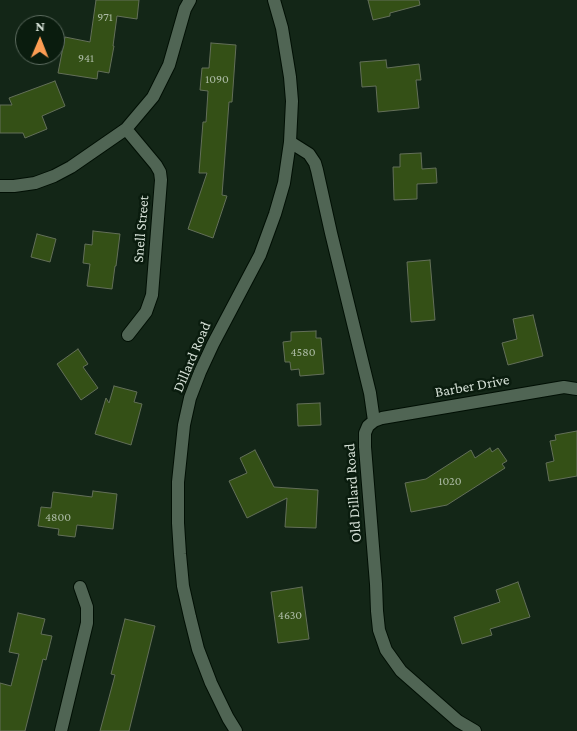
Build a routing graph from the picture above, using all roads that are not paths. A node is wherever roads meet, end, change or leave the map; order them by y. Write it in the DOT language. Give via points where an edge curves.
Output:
graph roads {
  1 [pos="190,0"];
  2 [pos="274,0"];
  3 [pos="126,129"];
  4 [pos="290,142"];
  5 [pos="0,186"];
  6 [pos="128,335"];
  7 [pos="577,389"];
  8 [pos="374,421"];
  9 [pos="80,587"];
  10 [pos="61,731"];
  11 [pos="236,731"];
  12 [pos="475,731"];
  1 -- 3 [label="street" via="169,65 153,97"];
  2 -- 4 [label="street, Dillard Road" via="290,77"];
  3 -- 5 [label="street" via="54,176 35,183"];
  3 -- 6 [label="street, Snell Street" via="156,165 161,180 152,295 146,312"];
  4 -- 8 [label="street" via="315,163"];
  4 -- 11 [label="street, Dillard Road" via="275,214 260,255 200,372 188,407 180,451 178,523 183,586 198,649 211,683"];
  7 -- 8 [label="street, Barber Drive" via="564,387"];
  8 -- 12 [label="street, Old Dillard Road" via="365,433 365,447 379,630 386,650 402,671 458,721"];
  9 -- 10 [label="street" via="87,607 87,623"];
}
